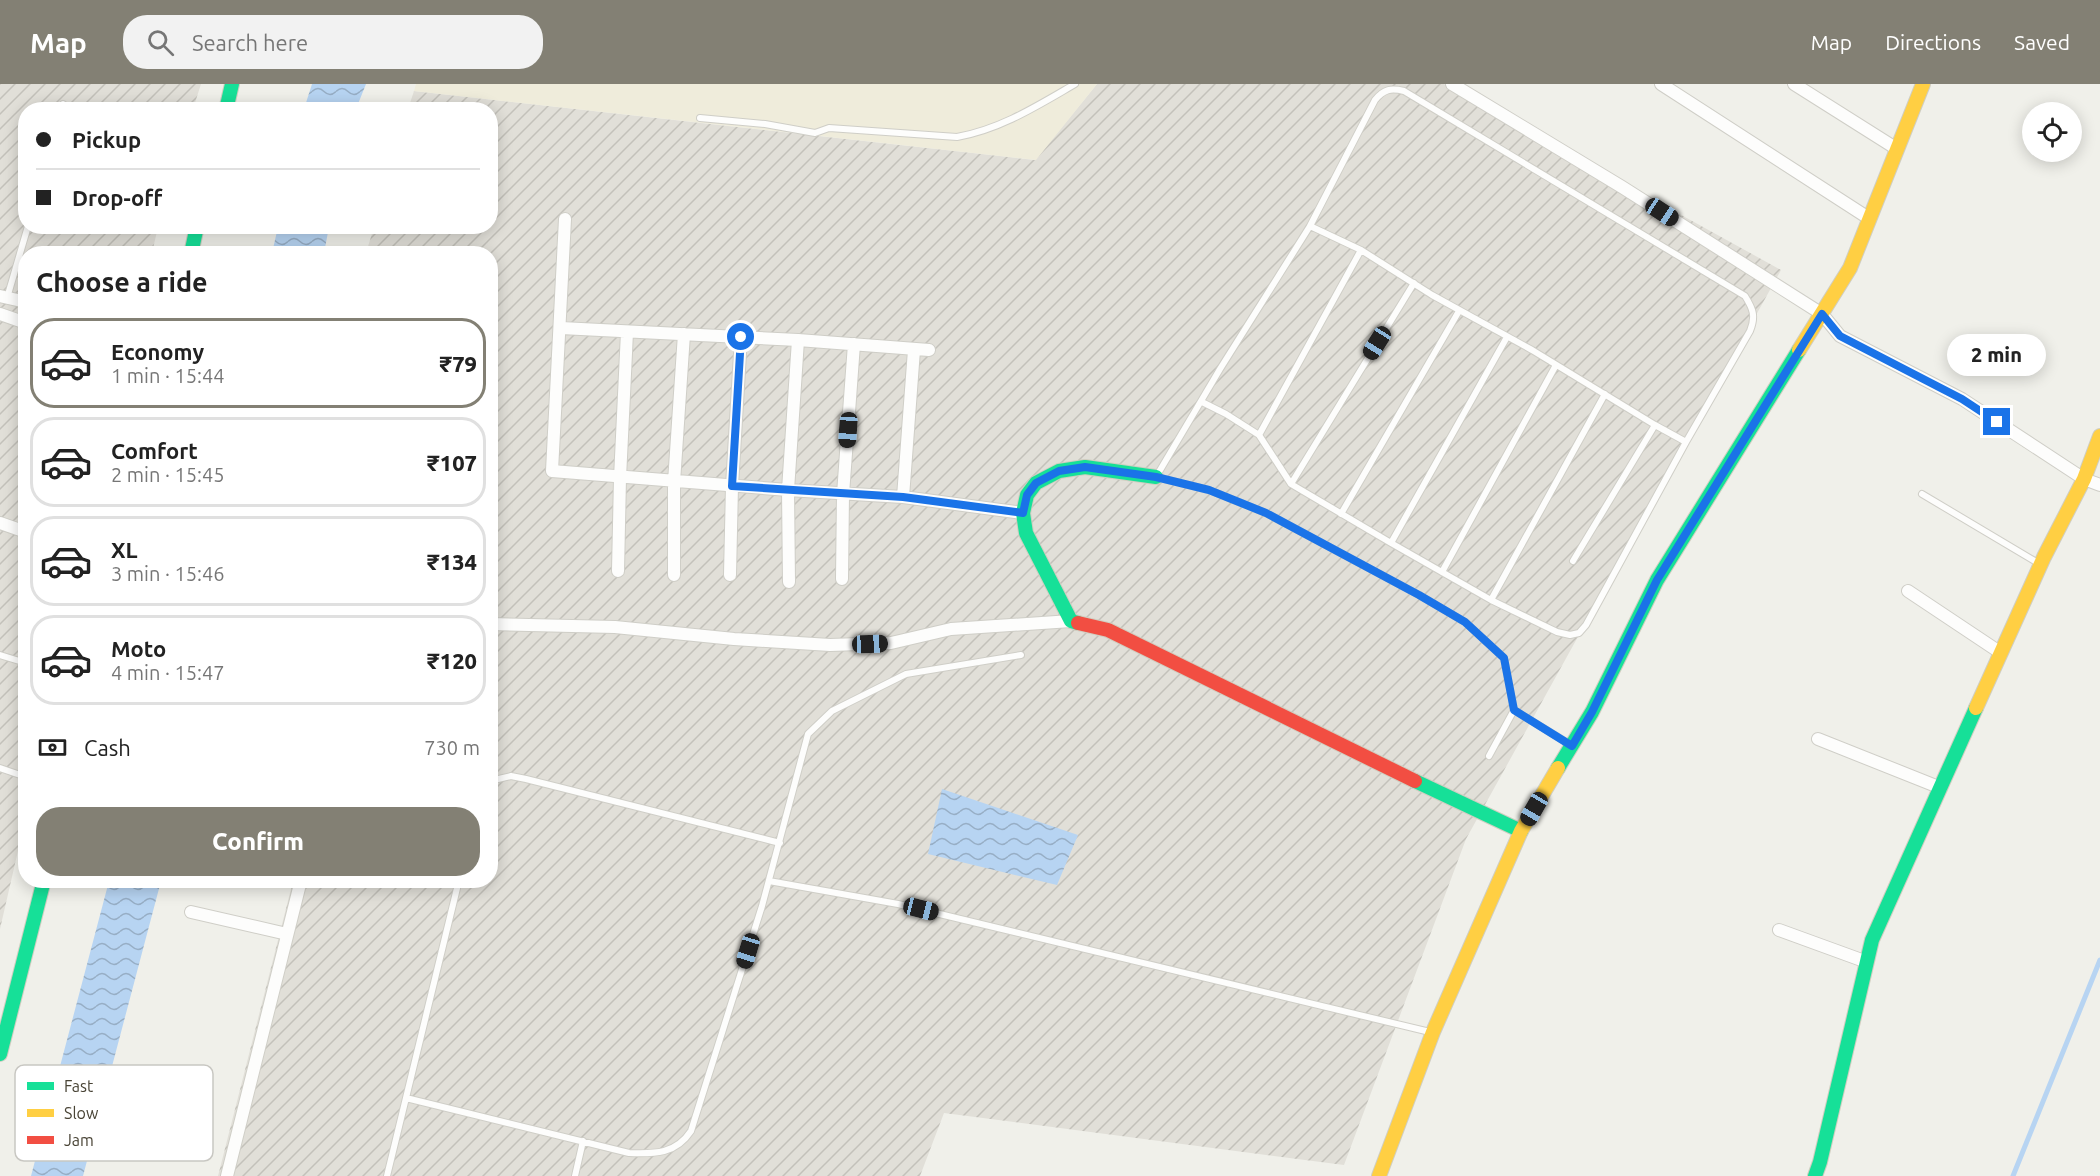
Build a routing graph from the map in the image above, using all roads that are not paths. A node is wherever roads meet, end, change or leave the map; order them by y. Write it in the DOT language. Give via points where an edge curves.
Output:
graph roads {
  1 [pos="232,84"];
  2 [pos="1075,84"];
  3 [pos="1452,84"];
  4 [pos="1661,84"];
  5 [pos="1794,84"];
  6 [pos="1923,84"];
  7 [pos="228,102"];
  8 [pos="700,118"];
  9 [pos="1897,149"];
  10 [pos="565,219"];
  11 [pos="1870,219"];
  12 [pos="1310,226"];
  13 [pos="1361,250"];
  14 [pos="18,254"];
  15 [pos="1414,283"];
  16 [pos="3,297"];
  17 [pos="18,300"];
  18 [pos="1459,310"];
  19 [pos="0,314"];
  20 [pos="1822,314"];
  21 [pos="18,320"];
  22 [pos="561,328"];
  23 [pos="627,332"];
  24 [pos="684,334"];
  25 [pos="741,337"];
  26 [pos="1507,337"];
  27 [pos="798,340"];
  28 [pos="854,344"];
  29 [pos="914,350"];
  30 [pos="929,350"];
  31 [pos="1556,365"];
  32 [pos="1605,394"];
  33 [pos="1202,402"];
  34 [pos="1655,425"];
  35 [pos="1259,435"];
  36 [pos="2100,436"];
  37 [pos="1686,442"];
  38 [pos="620,477"];
  39 [pos="1156,477"];
  40 [pos="2084,479"];
  41 [pos="674,482"];
  42 [pos="1291,484"];
  43 [pos="2100,485"];
  44 [pos="732,486"];
  45 [pos="788,490"];
  46 [pos="843,494"];
  47 [pos="1922,494"];
  48 [pos="903,497"];
  49 [pos="1023,513"];
  50 [pos="1341,514"];
  51 [pos="0,522"];
  52 [pos="18,529"];
  53 [pos="1391,543"];
  54 [pos="1573,561"];
  55 [pos="2041,565"];
  56 [pos="618,571"];
  57 [pos="1442,572"];
  58 [pos="674,575"];
  59 [pos="730,575"];
  60 [pos="842,579"];
  61 [pos="789,582"];
  62 [pos="1908,591"];
  63 [pos="1491,600"];
  64 [pos="1071,621"];
  65 [pos="498,624"];
  66 [pos="2001,653"];
  67 [pos="0,655"];
  68 [pos="1021,655"];
  69 [pos="18,661"];
  70 [pos="1514,710"];
  71 [pos="1818,739"];
  72 [pos="1572,746"];
  73 [pos="1488,756"];
  74 [pos="0,768"];
  75 [pos="18,774"];
  76 [pos="498,778"];
  77 [pos="1941,788"];
  78 [pos="1521,831"];
  79 [pos="780,843"];
  80 [pos="769,881"];
  81 [pos="42,888"];
  82 [pos="299,888"];
  83 [pos="457,888"];
  84 [pos="191,912"];
  85 [pos="1779,930"];
  86 [pos="287,934"];
  87 [pos="1867,962"];
  88 [pos="1433,1032"];
  89 [pos="0,1053"];
  90 [pos="406,1098"];
  91 [pos="583,1141"];
  92 [pos="227,1176"];
  93 [pos="387,1176"];
  94 [pos="575,1176"];
  95 [pos="1379,1176"];
  96 [pos="1815,1176"];
  1 -- 7 [label="street"];
  2 -- 8 [label="lane" via="995,127 957,137 829,128 815,133"];
  3 -- 20 [label="street"];
  4 -- 11 [label="street"];
  5 -- 9 [label="street"];
  6 -- 9 [label="street"];
  9 -- 11 [label="street"];
  10 -- 22 [label="street"];
  11 -- 20 [label="street" via="1850,268"];
  12 -- 13 [label="lane"];
  12 -- 33 [label="lane"];
  12 -- 37 [label="lane" via="1375,100 1382,92 1404,91 1745,296 1755,319"];
  13 -- 15 [label="lane"];
  13 -- 35 [label="lane"];
  14 -- 16 [label="lane"];
  15 -- 18 [label="lane"];
  15 -- 42 [label="lane"];
  16 -- 17 [label="street"];
  18 -- 26 [label="lane"];
  18 -- 50 [label="lane"];
  19 -- 21 [label="street"];
  20 -- 40 [label="street" via="1840,336 1962,399"];
  20 -- 72 [label="street" via="1657,580"];
  22 -- 23 [label="street"];
  22 -- 38 [label="street" via="552,471"];
  23 -- 24 [label="street"];
  23 -- 38 [label="street"];
  24 -- 25 [label="street"];
  24 -- 41 [label="street"];
  25 -- 27 [label="street"];
  25 -- 44 [label="street"];
  26 -- 31 [label="lane"];
  26 -- 53 [label="lane"];
  27 -- 28 [label="street"];
  27 -- 45 [label="street"];
  28 -- 29 [label="street"];
  28 -- 46 [label="street"];
  29 -- 30 [label="street"];
  29 -- 48 [label="street"];
  31 -- 32 [label="lane"];
  31 -- 57 [label="lane"];
  32 -- 34 [label="lane"];
  32 -- 63 [label="lane"];
  33 -- 35 [label="lane"];
  33 -- 39 [label="lane"];
  34 -- 37 [label="lane"];
  34 -- 54 [label="lane"];
  35 -- 42 [label="lane"];
  36 -- 40 [label="street"];
  37 -- 63 [label="lane" via="1579,633 1557,632"];
  38 -- 41 [label="street"];
  38 -- 56 [label="street"];
  39 -- 49 [label="street" via="1085,467 1059,471 1036,483 1027,495"];
  39 -- 70 [label="lane" via="1209,490 1266,513 1465,622 1504,658"];
  40 -- 43 [label="street"];
  40 -- 55 [label="street"];
  41 -- 44 [label="street"];
  41 -- 58 [label="street"];
  42 -- 50 [label="lane"];
  44 -- 45 [label="street"];
  44 -- 59 [label="street"];
  45 -- 46 [label="street"];
  45 -- 61 [label="street"];
  46 -- 48 [label="street"];
  46 -- 60 [label="street"];
  47 -- 55 [label="lane"];
  48 -- 49 [label="street"];
  49 -- 64 [label="street" via="1026,533"];
  50 -- 53 [label="lane"];
  51 -- 52 [label="street"];
  53 -- 57 [label="lane"];
  55 -- 66 [label="street"];
  57 -- 63 [label="lane"];
  62 -- 66 [label="street"];
  64 -- 65 [label="street" via="951,629 891,643 830,645 615,627"];
  64 -- 78 [label="street" via="1108,630"];
  66 -- 77 [label="street"];
  67 -- 69 [label="lane"];
  68 -- 79 [label="lane" via="906,674 832,711 808,734"];
  70 -- 72 [label="lane"];
  70 -- 73 [label="lane"];
  71 -- 77 [label="street"];
  72 -- 78 [label="street"];
  74 -- 75 [label="lane"];
  76 -- 79 [label="lane" via="518,778"];
  77 -- 87 [label="street" via="1872,940"];
  78 -- 88 [label="street"];
  79 -- 80 [label="lane"];
  80 -- 88 [label="lane" via="898,904"];
  80 -- 91 [label="lane" via="685,1141 663,1153 646,1154"];
  81 -- 89 [label="street"];
  82 -- 86 [label="street"];
  83 -- 90 [label="lane"];
  84 -- 86 [label="street"];
  85 -- 87 [label="street"];
  86 -- 92 [label="street"];
  87 -- 96 [label="street"];
  88 -- 95 [label="street"];
  90 -- 91 [label="lane"];
  90 -- 93 [label="lane"];
  91 -- 94 [label="lane"];
}
